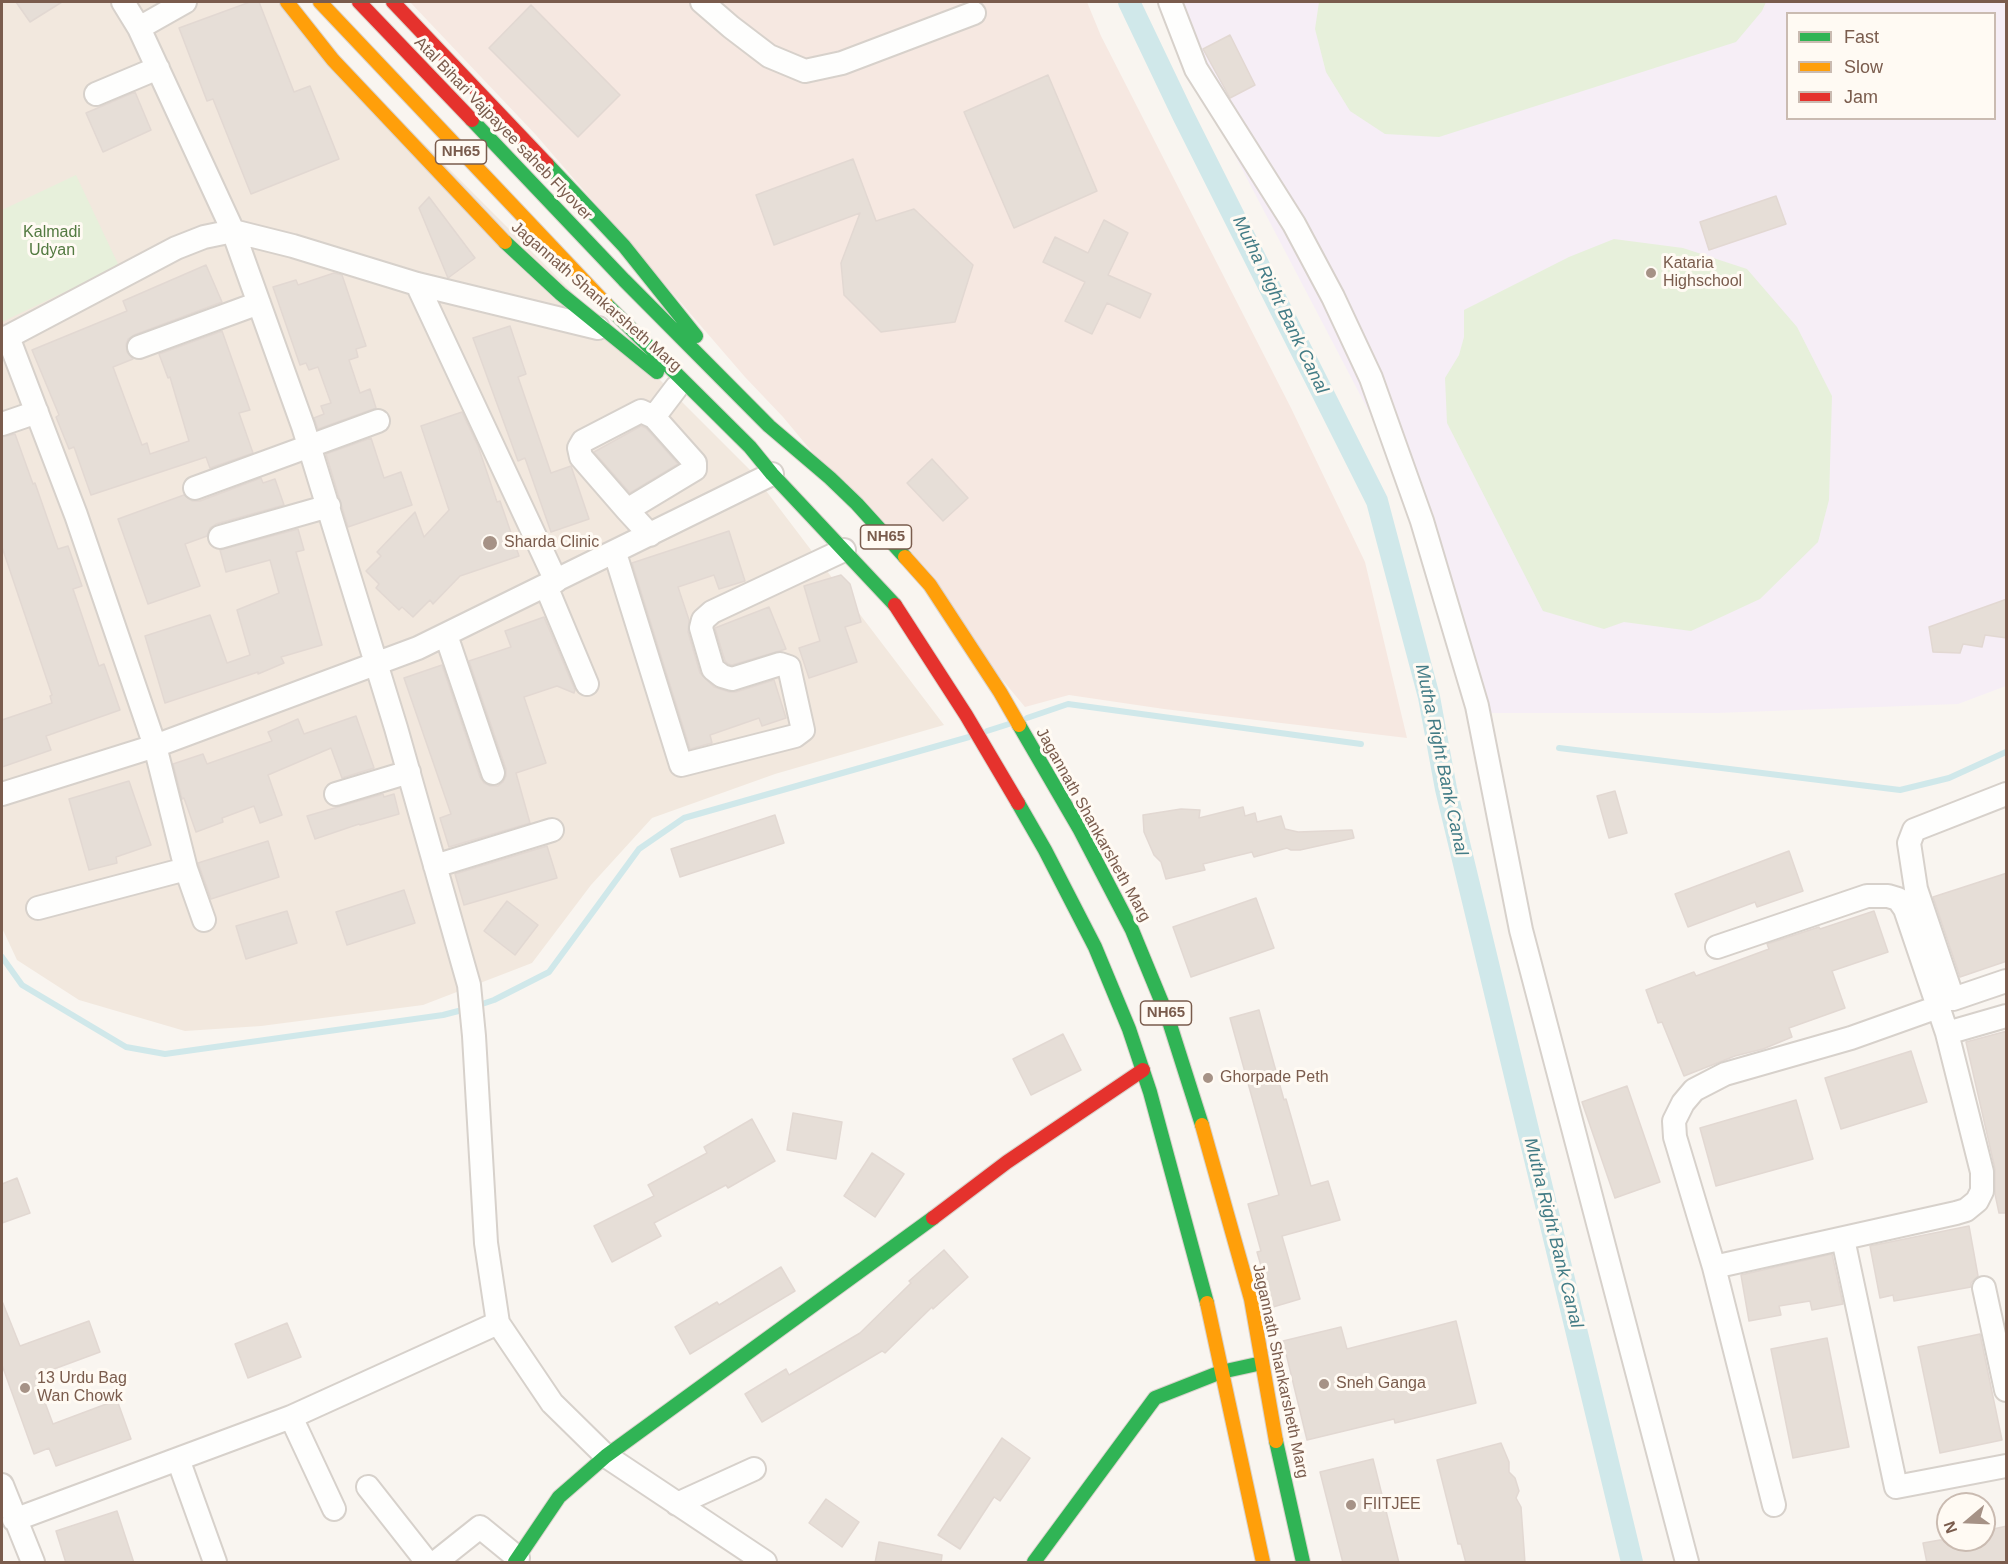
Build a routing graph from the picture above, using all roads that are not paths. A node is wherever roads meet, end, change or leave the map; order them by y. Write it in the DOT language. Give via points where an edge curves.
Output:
graph roads {
  1 [pos="123,2"];
  2 [pos="185,2"];
  3 [pos="287,2"];
  4 [pos="320,2"];
  5 [pos="359,2"];
  6 [pos="393,2"];
  7 [pos="702,2"];
  8 [pos="1170,2"];
  9 [pos="974,13"];
  10 [pos="139,28"];
  11 [pos="158,68"];
  12 [pos="96,94"];
  13 [pos="233,231"];
  14 [pos="624,280"];
  15 [pos="417,284"];
  16 [pos="259,303"];
  17 [pos="605,330"];
  18 [pos="5,338"];
  19 [pos="139,347"];
  20 [pos="676,388"];
  21 [pos="37,412"];
  22 [pos="654,417"];
  23 [pos="378,422"];
  24 [pos="2,424"];
  25 [pos="769,426"];
  26 [pos="310,446"];
  27 [pos="750,447"];
  28 [pos="772,474"];
  29 [pos="195,488"];
  30 [pos="328,506"];
  31 [pos="627,510"];
  32 [pos="650,535"];
  33 [pos="220,537"];
  34 [pos="844,550"];
  35 [pos="615,553"];
  36 [pos="551,583"];
  37 [pos="446,635"];
  38 [pos="378,664"];
  39 [pos="587,684"];
  40 [pos="155,747"];
  41 [pos="409,772"];
  42 [pos="493,773"];
  43 [pos="2,794"];
  44 [pos="336,794"];
  45 [pos="2007,794"];
  46 [pos="552,830"];
  47 [pos="435,866"];
  48 [pos="186,869"];
  49 [pos="38,908"];
  50 [pos="204,920"];
  51 [pos="1717,947"];
  52 [pos="2007,981"];
  53 [pos="1938,1007"];
  54 [pos="2007,1016"];
  55 [pos="1947,1033"];
  56 [pos="1143,1070"];
  57 [pos="1843,1239"];
  58 [pos="1714,1267"];
  59 [pos="1984,1288"];
  60 [pos="498,1323"];
  61 [pos="1262,1363"];
  62 [pos="1221,1372"];
  63 [pos="2007,1390"];
  64 [pos="291,1417"];
  65 [pos="606,1456"];
  66 [pos="178,1459"];
  67 [pos="2007,1466"];
  68 [pos="754,1469"];
  69 [pos="2,1485"];
  70 [pos="368,1487"];
  71 [pos="677,1504"];
  72 [pos="1774,1505"];
  73 [pos="334,1509"];
  74 [pos="14,1520"];
  75 [pos="517,1561"];
  76 [pos="33,1563"];
  77 [pos="215,1563"];
  78 [pos="428,1563"];
  79 [pos="436,1563"];
  80 [pos="765,1563"];
  81 [pos="1034,1563"];
  82 [pos="1263,1563"];
  83 [pos="1303,1563"];
  84 [pos="1687,1563"];
  1 -- 10 [label="street"];
  2 -- 10 [label="street"];
  3 -- 17 [label="main road, Jagannath Shankarsheth Marg" via="333,60 495,233"];
  4 -- 27 [label="main road, Jagannath Shankarsheth Marg / NH65" via="603,301"];
  5 -- 14 [label="main road, Atal Bihari Vajpayee saheb Flyover / NH65"];
  6 -- 25 [label="main road, Jagannath Shankarsheth Marg" via="624,246"];
  7 -- 9 [label="street" via="769,56 805,71 842,63"];
  8 -- 84 [label="street" via="1196,69 1294,224 1333,297 1371,378 1422,521 1477,706 1521,930"];
  10 -- 11 [label="street"];
  11 -- 12 [label="street"];
  11 -- 13 [label="street"];
  13 -- 15 [label="street"];
  13 -- 16 [label="street"];
  13 -- 18 [label="street" via="176,248"];
  14 -- 25 [label="main road, Jagannath Shankarsheth Marg / NH65"];
  15 -- 17 [label="street"];
  15 -- 36 [label="street"];
  16 -- 19 [label="street"];
  16 -- 26 [label="street"];
  17 -- 20 [label="main road, Jagannath Shankarsheth Marg"];
  18 -- 21 [label="street"];
  20 -- 22 [label="street"];
  20 -- 27 [label="main road, Jagannath Shankarsheth Marg"];
  21 -- 24 [label="street"];
  21 -- 40 [label="street"];
  22 -- 31 [label="street" via="695,463 694,469"];
  22 -- 31 [label="street" via="641,411 583,441 579,448 581,457"];
  23 -- 26 [label="street"];
  25 -- 61 [label="main road, Jagannath Shankarsheth Marg / NH65" via="837,484 930,585 1080,830 1132,930 1167,1015 1251,1299"];
  26 -- 29 [label="street"];
  26 -- 30 [label="street"];
  27 -- 28 [label="main road, Jagannath Shankarsheth Marg / NH65"];
  28 -- 32 [label="street"];
  28 -- 34 [label="main road, Jagannath Shankarsheth Marg / NH65"];
  30 -- 33 [label="street"];
  30 -- 38 [label="street"];
  31 -- 32 [label="street"];
  32 -- 35 [label="street"];
  34 -- 35 [label="street" via="712,612 701,628 713,669 722,676 732,679 780,664 789,666 803,730 795,736 681,765"];
  34 -- 56 [label="main road, Jagannath Shankarsheth Marg / NH65" via="898,608 1045,850 1095,947"];
  35 -- 36 [label="street"];
  36 -- 37 [label="street"];
  36 -- 39 [label="street"];
  37 -- 38 [label="street"];
  37 -- 42 [label="street"];
  38 -- 40 [label="street"];
  38 -- 41 [label="street"];
  40 -- 43 [label="street"];
  40 -- 48 [label="street"];
  41 -- 44 [label="street"];
  41 -- 47 [label="street"];
  45 -- 52 [label="street" via="1914,830 1909,843 1916,889 1953,999"];
  46 -- 47 [label="street"];
  47 -- 60 [label="street" via="469,985 486,1243"];
  48 -- 49 [label="street"];
  48 -- 50 [label="street"];
  51 -- 53 [label="street" via="1867,896 1888,896 1898,899 1905,909"];
  53 -- 55 [label="street"];
  53 -- 58 [label="street" via="1851,1038 1725,1074 1694,1090 1674,1121 1675,1137"];
  54 -- 55 [label="street"];
  55 -- 57 [label="street" via="1982,1172 1982,1191 1977,1201 1956,1213"];
  56 -- 62 [label="main road, Jagannath Shankarsheth Marg / NH65" via="1209,1310"];
  56 -- 65 [label="main road" via="1007,1162"];
  57 -- 58 [label="street"];
  57 -- 67 [label="street" via="1896,1487"];
  58 -- 72 [label="street"];
  59 -- 63 [label="street"];
  60 -- 64 [label="street"];
  60 -- 65 [label="street" via="552,1403"];
  61 -- 62 [label="main road"];
  61 -- 83 [label="main road, Jagannath Shankarsheth Marg / NH65"];
  62 -- 81 [label="main road" via="1155,1398"];
  62 -- 82 [label="main road, Jagannath Shankarsheth Marg / NH65"];
  64 -- 66 [label="street"];
  64 -- 73 [label="street"];
  65 -- 71 [label="street"];
  65 -- 75 [label="main road" via="559,1497"];
  66 -- 74 [label="street"];
  66 -- 77 [label="street"];
  68 -- 71 [label="street"];
  69 -- 74 [label="street"];
  70 -- 78 [label="street"];
  71 -- 80 [label="street"];
  74 -- 76 [label="street"];
  75 -- 79 [label="street" via="480,1527"];
}
